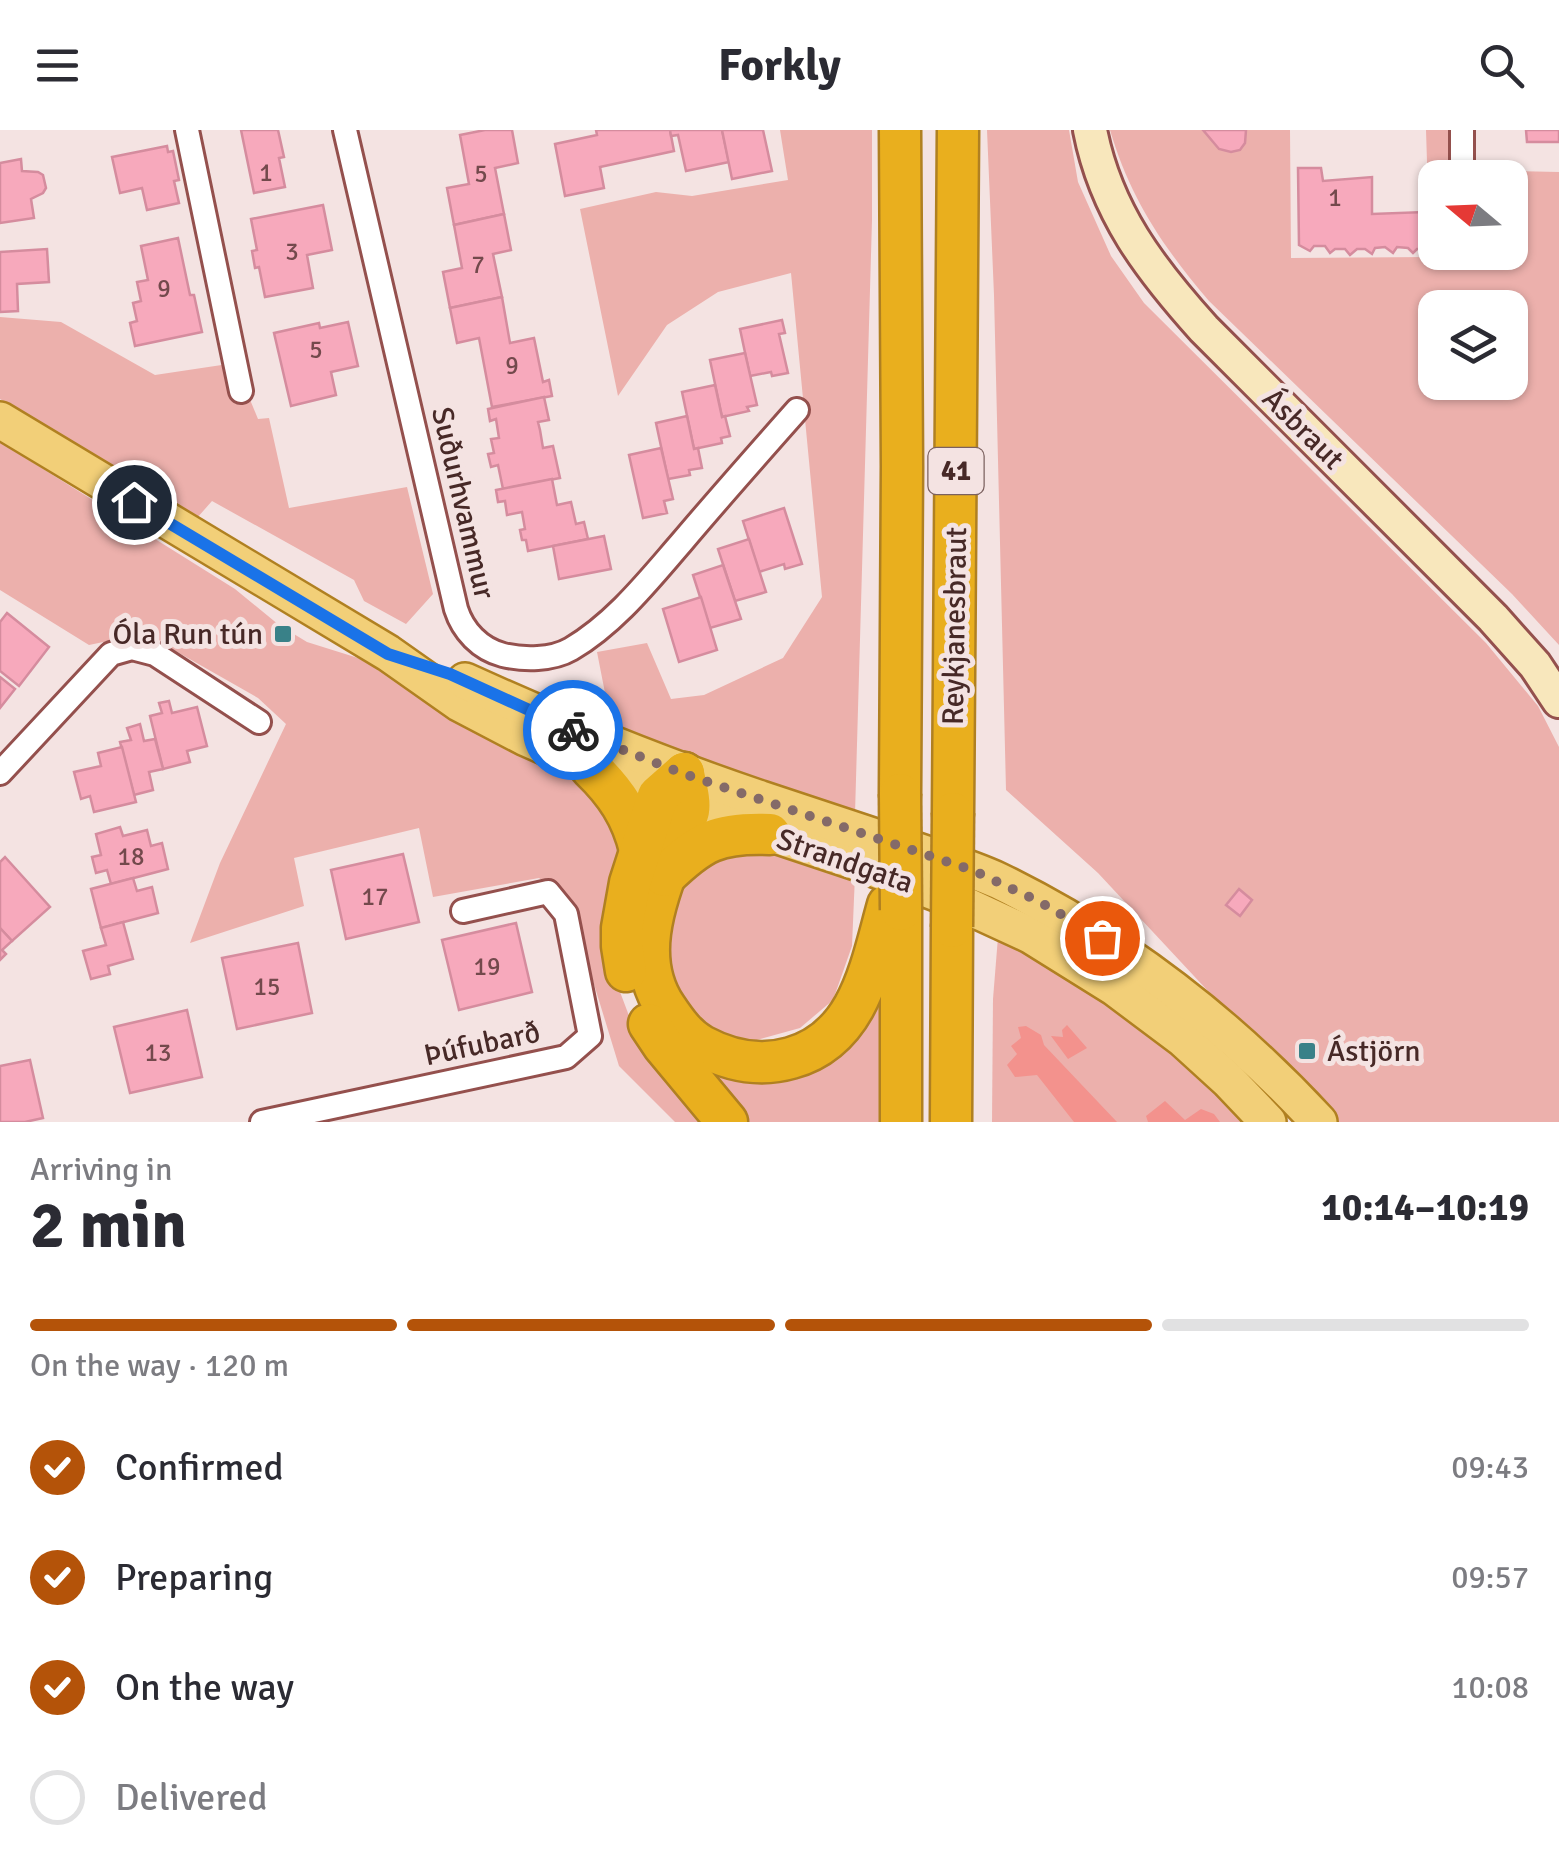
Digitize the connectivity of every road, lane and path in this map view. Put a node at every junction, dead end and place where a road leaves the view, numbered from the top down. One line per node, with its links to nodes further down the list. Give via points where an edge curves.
1 (187, 130): 8 (street)
2 (345, 130): 9 (street, Suðurhvammur, via 456,609 485,647 538,658 572,649 626,605)
3 (900, 130): 19 (highway, Reykjanesbraut / 41, bridge, via 900,856)
4 (958, 130): 26 (highway, Reykjanesbraut / 41, bridge)
5 (1090, 130): 12 (street, Ásbraut, via 1114,207 1168,288 1493,618)
6 (1462, 130): 7 (street)
7 (1462, 160)
8 (241, 391)
9 (797, 410)
10 (0, 420): 11 (main road, Strandgata)
11 (388, 654): 14 (main road, Strandgata, via 459,703); 16 (main road, Strandgata, via 560,724)
12 (1559, 702)
13 (259, 722): 15 (street, via 155,654 132,648 111,654)
14 (591, 768): 16 (main road, Strandgata); 18 (highway, via 622,804)
15 (0, 773)
16 (677, 792): 17 (main road, Strandgata); 18 (highway); 28 (main road, Strandgata, via 972,870 1038,901 1191,1002)
17 (770, 834): 18 (highway, via 730,835 684,858); 27 (main road, Strandgata, via 952,899 1030,935 1183,1039)
18 (652, 864): 19 (highway, via 650,972 661,1000 695,1042 750,1062 802,1055 842,1024 860,998); 24 (highway, via 628,892 622,946 629,986 663,1045)
19 (894, 907): 25 (highway, Reykjanesbraut / 41)
20 (463, 910): 21 (street, Þúfubarð, via 548,892 566,914 590,1036 566,1056)
21 (371, 1098): 22 (street, Þúfubarð); 23 (street)
22 (262, 1122)
23 (376, 1122)
24 (727, 1122)
25 (901, 1122)
26 (951, 1122)
27 (1268, 1122)
28 (1319, 1122)

